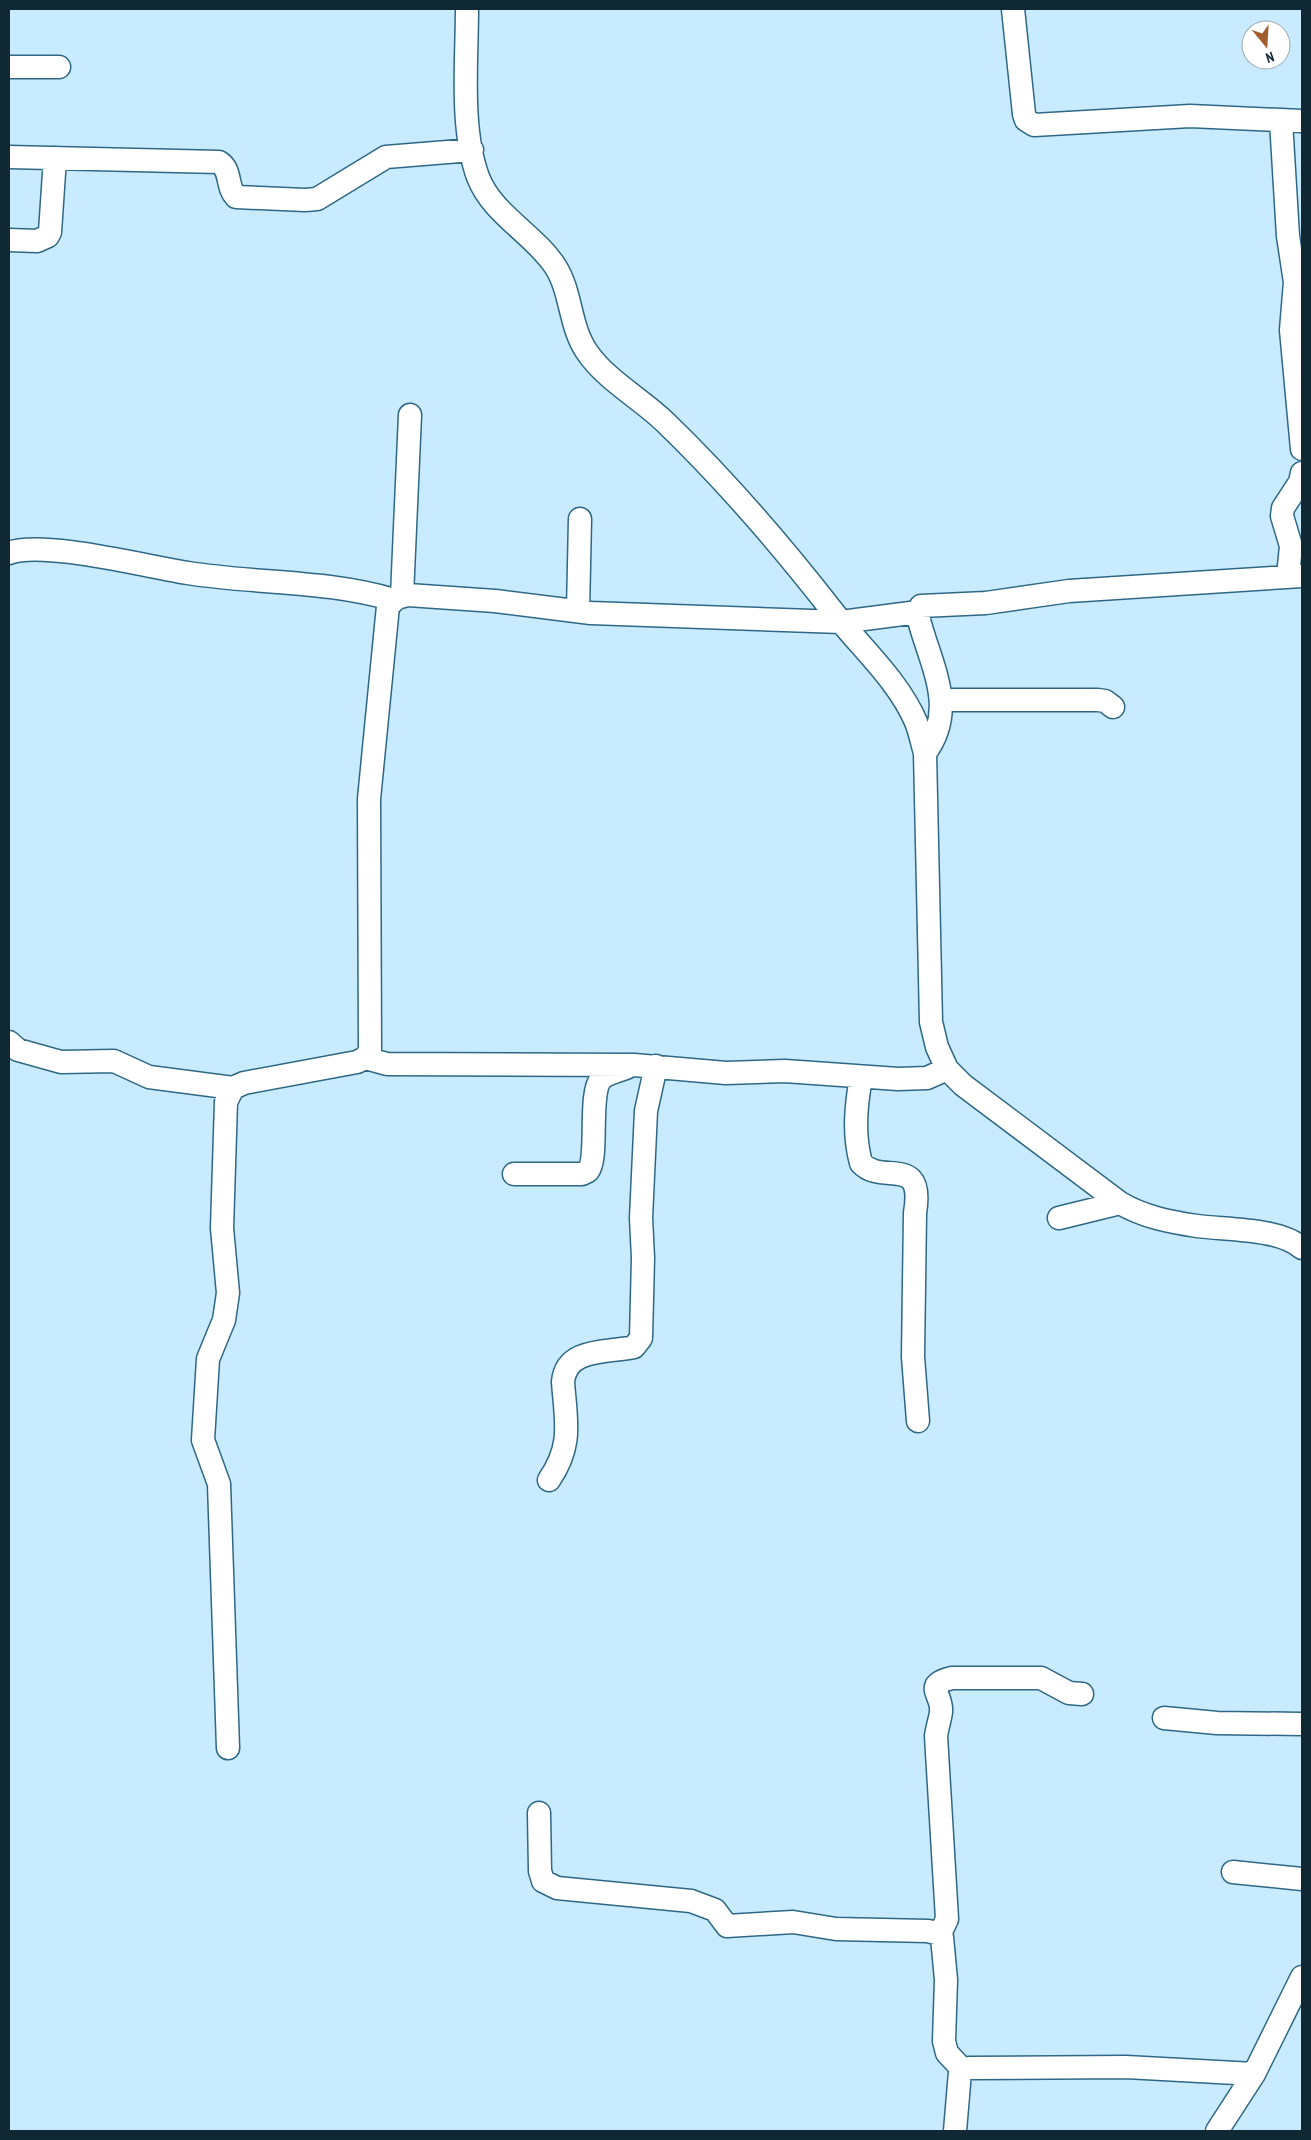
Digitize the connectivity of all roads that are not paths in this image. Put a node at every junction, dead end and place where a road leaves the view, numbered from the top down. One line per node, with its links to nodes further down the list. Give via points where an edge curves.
1 (467, 9): 6 (street, via 468,111)
2 (1013, 9): 5 (street, via 1024,114 1030,123 1190,116)
3 (9, 67): 4 (street)
4 (58, 67)
5 (1292, 121): 11 (street, via 1288,236 1295,282 1291,330)
6 (472, 150): 8 (street, via 386,157 326,195 304,200 236,198 227,170 219,162); 19 (street, via 479,179 488,193 555,267 587,352 663,420 719,477)
7 (9, 157): 8 (street)
8 (55, 158): 9 (street, via 48,236 37,241)
9 (9, 240)
10 (410, 415): 16 (street)
11 (1302, 448)
12 (1302, 474): 15 (street, via 1283,508 1282,516)
13 (580, 519): 17 (street)
14 (9, 553): 16 (street, via 31,549 70,553 189,574 325,586)
15 (1295, 576): 18 (street, via 1041,593 986,603 927,604)
16 (398, 598): 17 (street, via 408,595 495,601); 24 (street, via 388,606 369,799 368,969 372,1044)
17 (578, 611): 19 (street)
18 (918, 612): 19 (street); 20 (street)
19 (841, 622): 22 (street, via 903,700 916,722)
20 (942, 700): 21 (street, via 1098,700); 22 (street, via 936,737)
21 (1113, 707)
22 (925, 753): 26 (street, via 931,1022)
23 (9, 1042): 28 (street, via 18,1050 60,1062 114,1061 149,1077)
24 (365, 1058): 25 (street, via 387,1064); 28 (street, via 255,1080)
25 (645, 1066): 27 (street, via 726,1073 785,1071); 29 (street, via 607,1075 599,1082 592,1163 588,1171 582,1174); 34 (street, via 642,1338 634,1347 588,1354 568,1366 564,1382 566,1446 561,1462)
26 (947, 1069): 27 (street, via 927,1078); 30 (street, via 996,1112)
27 (861, 1077): 33 (street, via 855,1129 861,1163 873,1171 906,1175 917,1197 913,1356)
28 (233, 1088): 38 (street, via 226,1102 222,1228 228,1293 224,1320 208,1359 203,1440 219,1484)
29 (514, 1174)
30 (1120, 1203): 31 (street); 32 (street, via 1157,1218 1264,1234 1296,1243)
31 (1060, 1218)
32 (1302, 1248)
33 (918, 1421)
34 (549, 1480)
35 (1082, 1694): 42 (street, via 1069,1693 1041,1678 952,1678 937,1684 935,1690 941,1709 936,1736 947,1919)
36 (1164, 1718): 37 (street)
37 (1302, 1724)
38 (228, 1748)
39 (539, 1813): 42 (street, via 540,1871 543,1881 557,1888 691,1901 714,1910 727,1926 793,1922 836,1929)
40 (1233, 1872): 41 (street)
41 (1302, 1879)
42 (940, 1934): 44 (street, via 946,1980 944,2042 948,2053)
43 (1302, 1978): 45 (street)
44 (962, 2070): 45 (street, via 1126,2067); 46 (street, via 957,2083)
45 (1254, 2074): 47 (street)
46 (954, 2131)
47 (1217, 2131)

